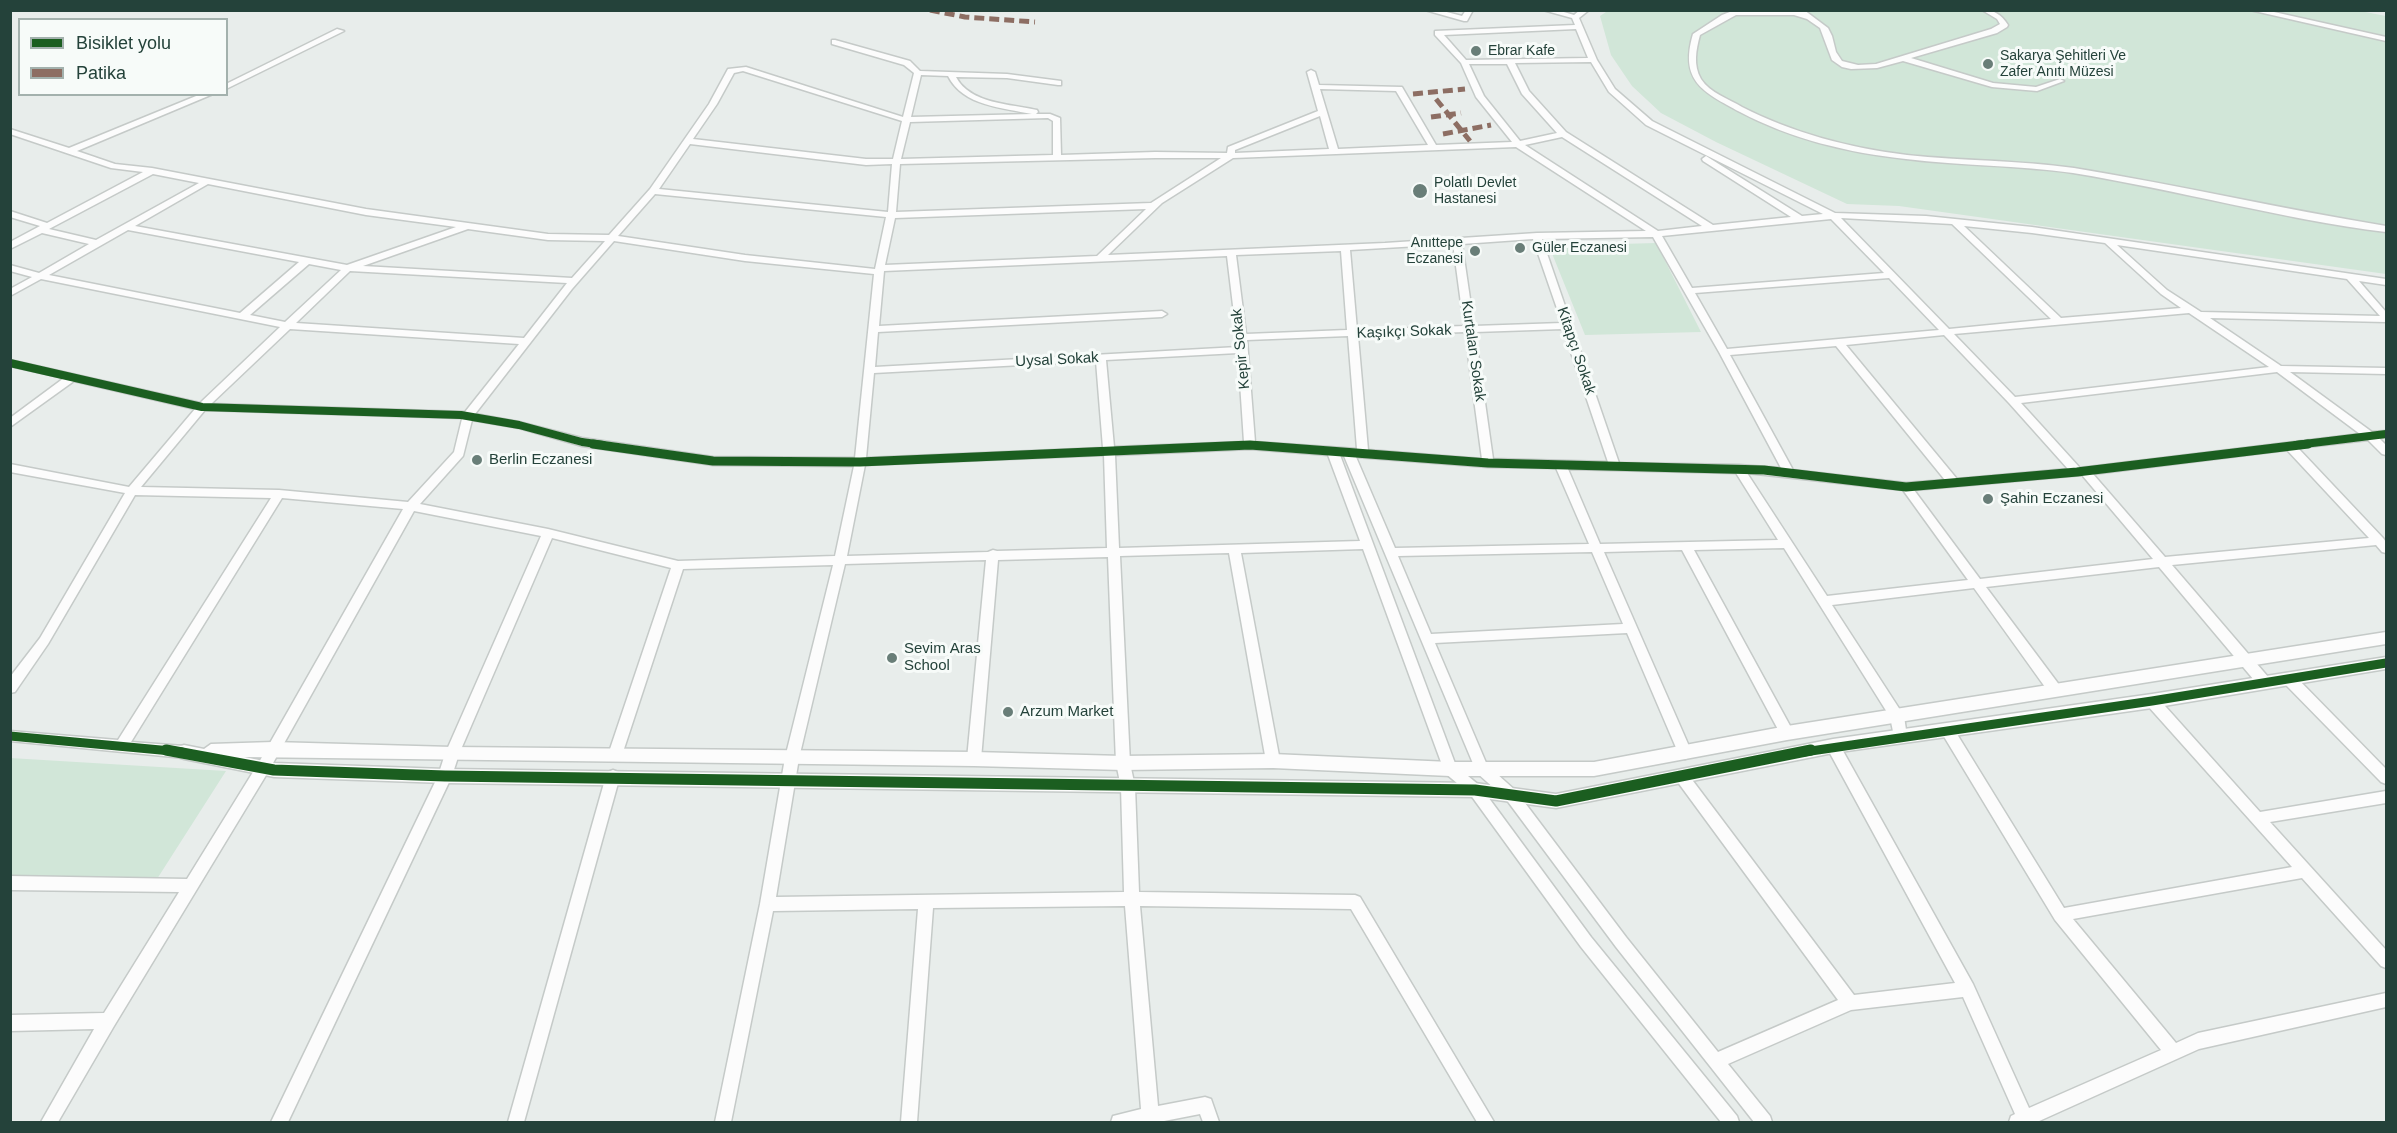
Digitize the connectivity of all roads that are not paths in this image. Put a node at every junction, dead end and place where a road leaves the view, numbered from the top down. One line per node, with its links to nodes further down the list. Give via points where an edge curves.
1 (1428, 10): 2 (street, via 1464,19)
2 (1470, 10)
3 (1546, 10): 9 (street)
4 (1586, 10): 9 (street)
5 (1799, 10): 10 (street)
6 (1985, 10): 15 (street, via 2000,18 2004,26)
7 (2253, 10): 13 (street)
8 (1738, 12): 10 (street, via 1795,14); 54 (street, via 1696,34 1691,56 1697,79 1748,114 1796,132 1905,157 2058,169 2169,187)
9 (1575, 17): 11 (street)
10 (1812, 20): 15 (street, via 1822,25 1830,37 1832,53 1839,63 1857,68)
11 (1578, 27): 16 (street); 18 (street, via 1438,33)
12 (340, 31): 24 (street)
13 (2386, 39)
14 (835, 42): 20 (street, via 907,63)
15 (1903, 58): 22 (street, via 1992,85 2037,88)
16 (1593, 60): 17 (street); 30 (street, via 1612,90)
17 (1510, 61): 18 (street); 32 (street, via 1525,92)
18 (1464, 62): 34 (street, via 1480,97)
19 (1311, 72): 25 (street)
20 (918, 73): 21 (street); 29 (street)
21 (950, 73): 23 (street); 28 (street, via 957,87 977,98)
22 (2060, 81)
23 (1058, 83)
24 (228, 86)
25 (1315, 87): 27 (street); 35 (street, via 1399,89)
26 (204, 96): 36 (street)
27 (1322, 112): 37 (street); 38 (street, via 1231,149)
28 (1050, 116): 29 (street); 39 (street, via 1057,120)
29 (906, 120): 33 (street, via 738,69 731,71); 40 (street)
30 (1649, 123): 47 (street); 48 (street)
31 (10, 131): 36 (street)
32 (1563, 134): 34 (street); 53 (street)
33 (689, 141): 40 (street, via 866,162); 43 (street)
34 (1518, 144): 35 (street); 55 (street)
35 (1434, 147): 37 (street)
36 (69, 151): 41 (street, via 114,166)
37 (1334, 151): 38 (street)
38 (1231, 156): 39 (street); 44 (street)
39 (1057, 158): 40 (street)
40 (896, 162): 46 (street)
41 (152, 171): 42 (street); 52 (street)
42 (206, 182): 50 (street, via 366,212); 51 (street)
43 (653, 190): 46 (street); 57 (street)
44 (1154, 206): 46 (street); 64 (street)
45 (10, 214): 52 (street)
46 (891, 215): 68 (street)
47 (1834, 216): 48 (street); 49 (street); 69 (street)
48 (1800, 219): 53 (street)
49 (1956, 223): 59 (street); 80 (street)
50 (469, 226): 57 (street, via 548,237); 67 (street)
51 (126, 227): 60 (street); 65 (street)
52 (44, 228): 60 (street); 61 (street)
53 (1710, 228): 55 (street)
54 (2386, 230)
55 (1656, 234): 56 (street); 74 (street)
56 (1537, 236): 58 (street); 82 (street, Kitapçı Sokak)
57 (611, 238): 68 (street, via 745,258); 72 (street)
58 (1457, 240): 62 (street); 84 (street, Kurtalan Sokak)
59 (2108, 242): 71 (street); 76 (street, via 2164,292)
60 (96, 243): 70 (street)
61 (10, 246)
62 (1345, 248): 63 (street); 85 (street)
63 (1231, 253): 64 (street); 87 (street, Kepir Sokak)
64 (1099, 259): 68 (street)
65 (307, 260): 67 (street); 78 (street)
66 (10, 268): 70 (street)
67 (348, 268): 72 (street); 81 (street)
68 (879, 270): 83 (street)
69 (1891, 274): 74 (street); 86 (street)
70 (39, 276): 75 (street); 78 (street)
71 (2350, 277): 73 (street); 79 (street)
72 (574, 281): 88 (street)
73 (2386, 282)
74 (1690, 291): 91 (street)
75 (10, 292)
76 (2195, 313): 79 (street); 80 (street); 94 (street)
77 (1162, 314): 83 (street)
78 (242, 317): 81 (street)
79 (2386, 318)
80 (2058, 320): 86 (street)
81 (289, 326): 88 (street); 99 (street)
82 (1567, 326): 84 (street, Kaşıkçı Sokak); 114 (street, Kitapçı Sokak)
83 (873, 329): 95 (street)
84 (1471, 330): 85 (street, Kaşıkçı Sokak); 112 (street, Kurtalan Sokak)
85 (1353, 333): 87 (street, Kaşıkçı Sokak); 110 (street)
86 (1947, 333): 89 (street); 98 (street)
87 (1241, 337): 90 (street, Kepir Sokak)
88 (527, 341): 100 (street)
89 (1840, 344): 91 (street); 119 (street)
90 (1243, 351): 92 (street, Uysal Sokak); 104 (street, Kepir Sokak)
91 (1724, 352): 118 (street)
92 (1101, 358): 95 (street, Uysal Sokak); 106 (street)
93 (10, 363): 97 (street)
94 (2279, 369): 96 (street); 98 (street); 103 (street)
95 (870, 370): 111 (street)
96 (2386, 371)
97 (71, 378): 99 (street); 101 (street)
98 (2013, 401): 117 (street)
99 (202, 407): 100 (street); 121 (street)
100 (468, 416): 111 (street, via 582,442 713,460); 123 (street, via 459,453)
101 (10, 424)
102 (2386, 434): 103 (street)
103 (2369, 435): 105 (street); 109 (street)
104 (1250, 444): 106 (street); 107 (street)
105 (2290, 446): 117 (street); 128 (street)
106 (1109, 450): 111 (street); 131 (street)
107 (1332, 450): 108 (street); 126 (street)
108 (1348, 451): 110 (street); 132 (street)
109 (2386, 451)
110 (1363, 453): 112 (street)
111 (860, 462): 134 (street)
112 (1488, 463): 113 (street)
113 (1561, 466): 114 (street); 130 (street)
114 (1616, 467): 116 (street)
115 (10, 468): 121 (street)
116 (1739, 470): 118 (street); 125 (street)
117 (2080, 471): 119 (street); 135 (street)
118 (1789, 473): 120 (street)
119 (1953, 482): 120 (street)
120 (1906, 487): 137 (street)
121 (132, 491): 122 (street); 146 (street, via 44,641)
122 (279, 494): 123 (street); 154 (street)
123 (411, 506): 124 (street); 156 (street)
124 (548, 533): 136 (street); 159 (street)
125 (1788, 544): 127 (street); 138 (street)
126 (1366, 545): 129 (street); 166 (street)
127 (1685, 545): 130 (street); 151 (street)
128 (2383, 545): 135 (street)
129 (1234, 548): 131 (street); 163 (street)
130 (1596, 549): 132 (street); 139 (street)
131 (1115, 552): 133 (street); 164 (street)
132 (1391, 552): 141 (street)
133 (993, 554): 134 (street); 162 (street)
134 (840, 560): 136 (street); 161 (street)
135 (2162, 562): 137 (street); 142 (street)
136 (678, 566): 160 (street)
137 (1977, 584): 138 (street); 147 (street)
138 (1824, 601): 149 (street)
139 (1629, 628): 141 (street); 158 (street)
140 (2386, 638): 142 (street)
141 (1428, 639): 167 (street)
142 (2244, 661): 145 (street); 147 (street)
143 (2386, 663): 144 (street)
144 (2289, 679): 145 (street); 171 (street)
145 (2264, 682): 148 (street)
146 (10, 688)
147 (2055, 690): 149 (street)
148 (2152, 701): 150 (street); 177 (street)
149 (1897, 716): 151 (street); 153 (street)
150 (1947, 730): 153 (street); 184 (street)
151 (1787, 733): 158 (street)
152 (10, 736): 154 (street)
153 (1900, 737): 155 (street)
154 (122, 745): 157 (street)
155 (1833, 746): 170 (street); 186 (street)
156 (273, 749): 157 (street); 159 (street); 165 (street)
157 (184, 752): 165 (street)
158 (1685, 753): 167 (street, via 1594,769)
159 (452, 754): 160 (street); 168 (street)
160 (615, 755): 161 (street)
161 (792, 758): 162 (street); 172 (street)
162 (974, 759): 164 (street)
163 (1273, 761): 164 (street); 166 (street)
164 (1123, 762): 173 (street)
165 (263, 768): 168 (street); 180 (street)
166 (1450, 769): 167 (street); 174 (street)
167 (1482, 769): 175 (street)
168 (445, 776): 169 (street); 196 (street)
169 (612, 776): 172 (street); 197 (street)
170 (1682, 777): 175 (street, via 1556,801); 188 (street)
171 (2386, 777)
172 (788, 779): 173 (street); 183 (street)
173 (1128, 787): 174 (street); 181 (street)
174 (1475, 790): 175 (street); 203 (street, via 1586,942)
175 (1511, 795): 192 (street)
176 (2386, 797): 177 (street)
177 (2258, 818): 178 (street)
178 (2306, 871): 184 (street); 185 (street)
179 (10, 883): 180 (street)
180 (190, 886): 189 (street)
181 (1132, 899): 182 (street); 193 (street); 202 (street, via 1355,902)
182 (926, 902): 183 (street); 199 (street)
183 (767, 904): 198 (street)
184 (2060, 915): 191 (street)
185 (2386, 961)
186 (1967, 989): 188 (street); 194 (street)
187 (2386, 1000): 191 (street, via 2198,1041)
188 (1850, 1004): 192 (street)
189 (108, 1021): 190 (street); 195 (street)
190 (10, 1023)
191 (2173, 1052): 194 (street)
192 (1716, 1062): 204 (street)
193 (1150, 1116): 200 (street); 201 (street, via 1205,1105)
194 (2024, 1121)
195 (50, 1122)
196 (279, 1122)
197 (516, 1122)
198 (723, 1122)
199 (909, 1122)
200 (1119, 1122)
201 (1211, 1122)
202 (1486, 1122)
203 (1731, 1122)
204 (1764, 1122)

